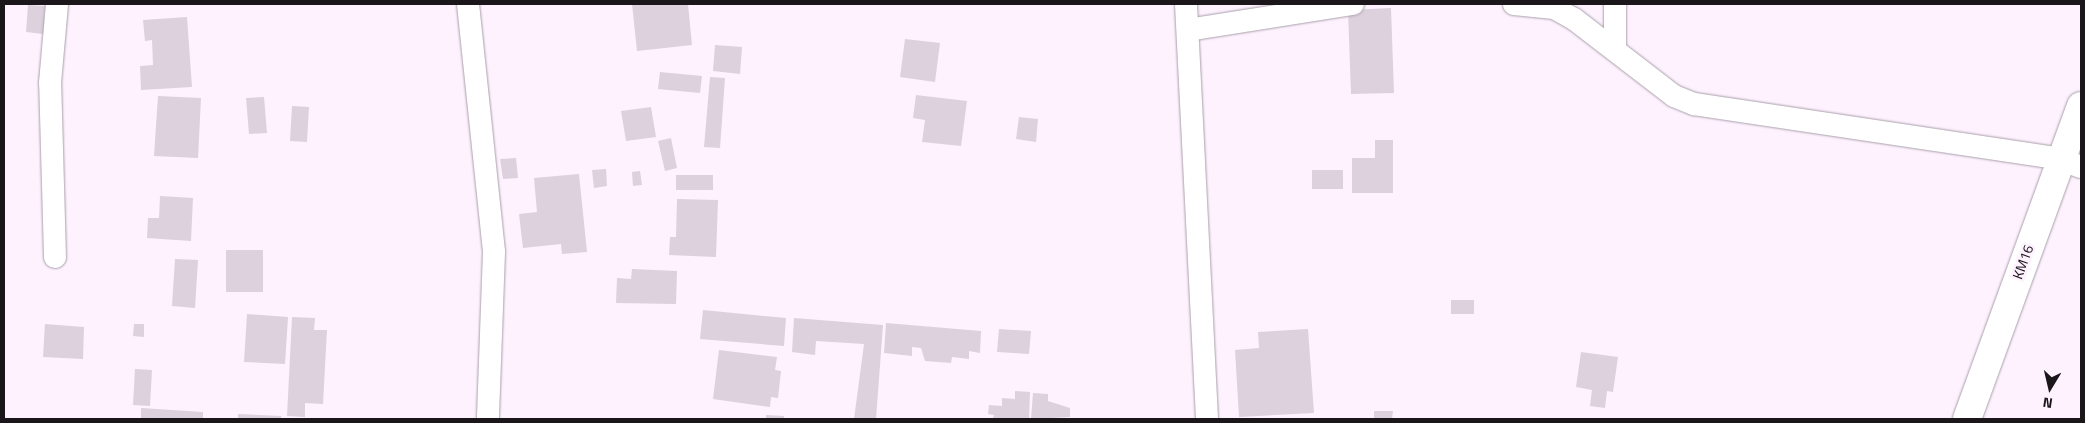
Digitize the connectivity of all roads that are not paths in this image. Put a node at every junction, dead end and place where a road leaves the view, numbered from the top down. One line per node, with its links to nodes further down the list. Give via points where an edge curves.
1 (57, 4): 11 (street, via 50,82)
2 (468, 4): 12 (street, via 494,252)
3 (1186, 4): 7 (street)
4 (1354, 4): 7 (street)
5 (1514, 4): 8 (street, via 1554,8)
6 (1615, 4): 8 (street)
7 (1188, 30): 13 (street)
8 (1615, 50): 10 (street, via 1674,96 1694,104)
9 (2081, 106): 10 (street, KM16)
10 (2070, 163): 14 (street, KM16)
11 (55, 257)
12 (488, 419)
13 (1208, 419)
14 (1967, 419)

